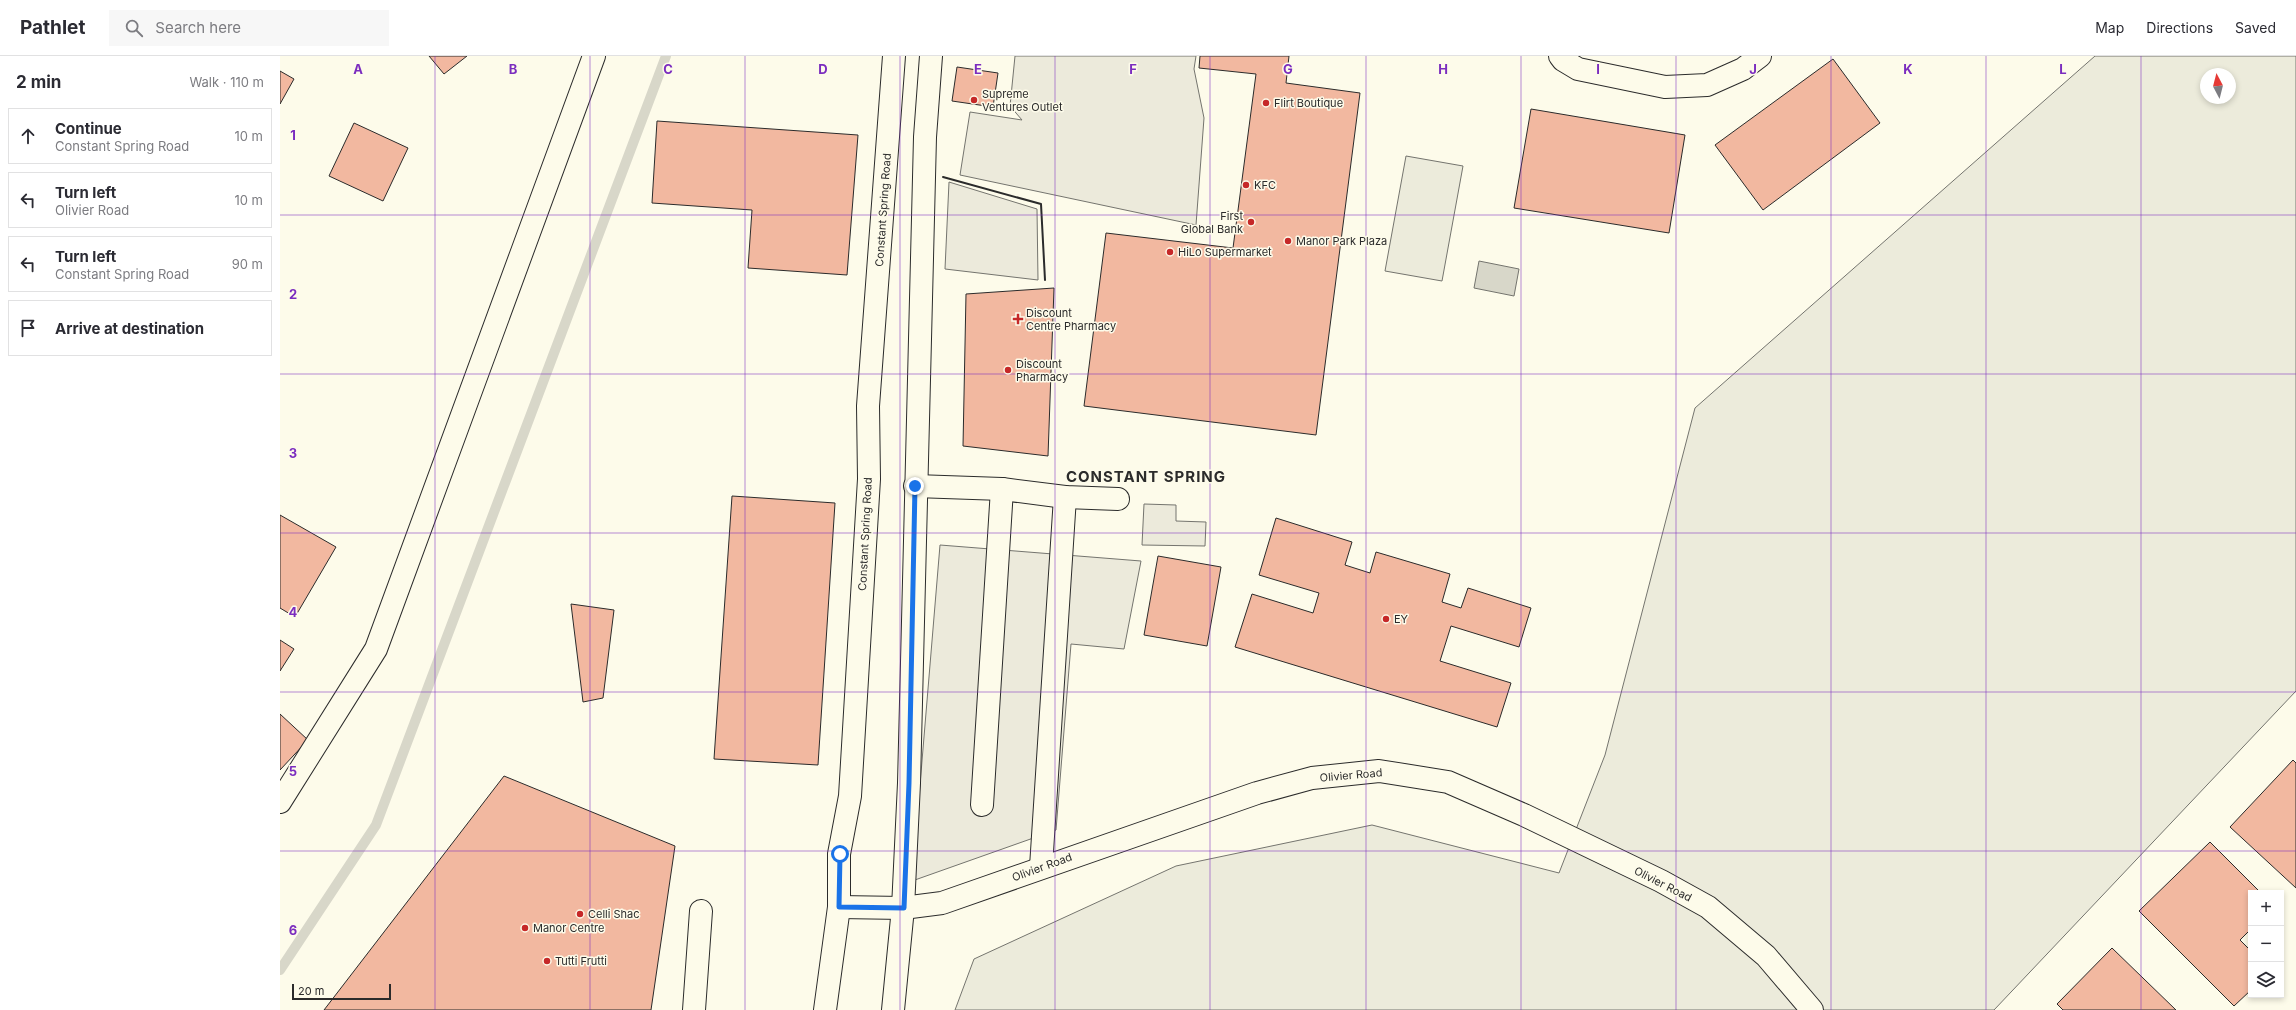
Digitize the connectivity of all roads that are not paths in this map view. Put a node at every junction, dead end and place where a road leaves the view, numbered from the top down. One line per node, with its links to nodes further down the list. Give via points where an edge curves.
1 (594, 56): 10 (main road, via 376,649)
2 (894, 56): 13 (main road, Constant Spring Road, via 868,406 869,479 850,796 840,854)
3 (931, 56): 6 (main road, via 925,137)
4 (1560, 56): 5 (main road, via 1578,69 1665,87 1707,85 1743,69)
5 (1760, 56)
6 (915, 486): 7 (main road); 14 (main road)
7 (1002, 489): 8 (main road); 11 (main road)
8 (1065, 497): 9 (main road); 12 (main road)
9 (1118, 499)
10 (280, 802)
11 (982, 805)
12 (1041, 867): 14 (main road, Olivier Road, via 942,903); 19 (main road, Olivier Road, via 1256,793 1312,778 1378,771 1448,782 1524,815 1661,881 1708,908 1766,956)
13 (839, 907): 14 (main road, Olivier Road); 17 (main road, Constant Spring Road)
14 (904, 908): 18 (main road)
15 (701, 911): 16 (main road)
16 (694, 1010)
17 (825, 1010)
18 (894, 1010)
19 (1812, 1010)

